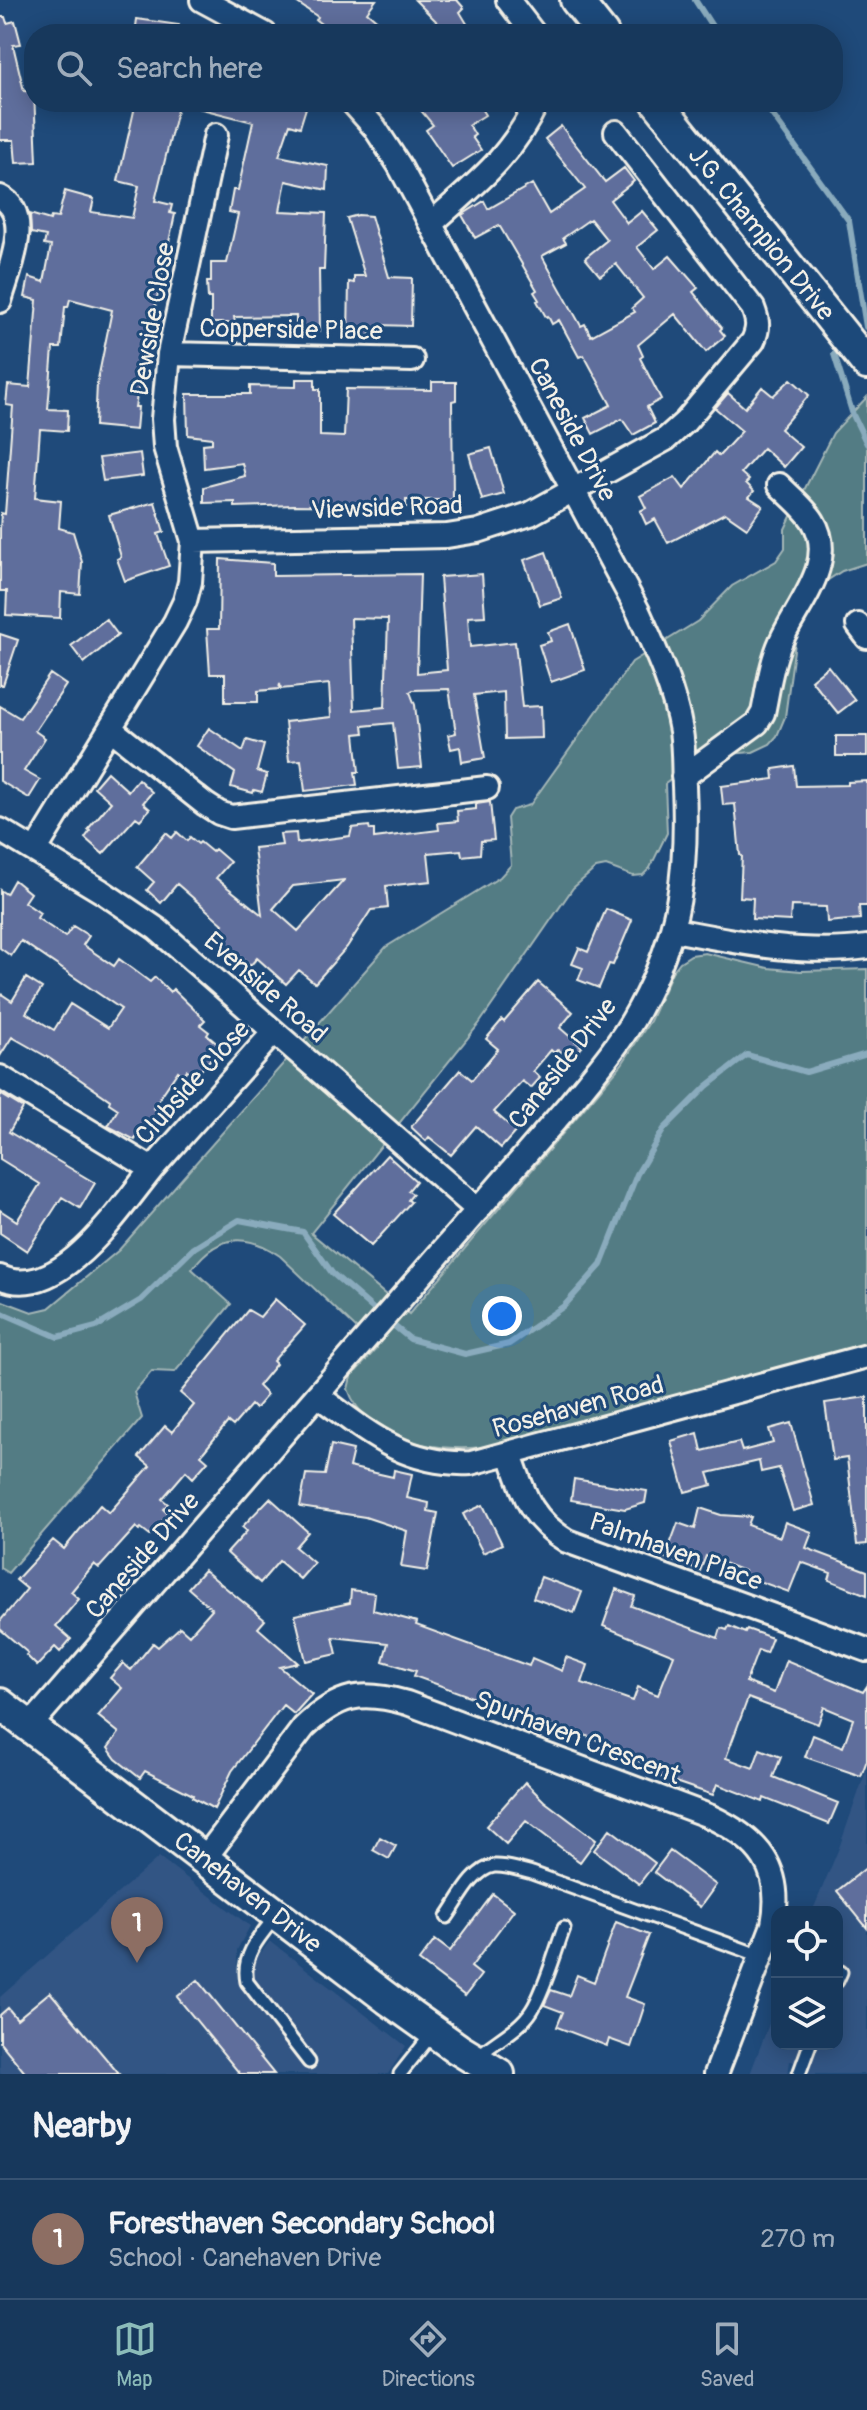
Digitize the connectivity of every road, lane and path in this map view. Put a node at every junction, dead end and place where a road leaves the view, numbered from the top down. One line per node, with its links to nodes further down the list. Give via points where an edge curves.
1 (202, 0): 4 (street)
2 (508, 0): 5 (street)
3 (576, 0): 6 (street)
4 (246, 24)
5 (526, 24)
6 (595, 24)
7 (361, 112): 13 (street, Caneside Drive)
8 (532, 112): 13 (street, via 503,158)
9 (665, 112): 17 (street, J.G. Champion Drive)
10 (616, 132): 19 (street, Viewside Road, via 753,308 758,329 744,353 666,439)
11 (216, 135): 15 (street, Dewside Close)
12 (0, 197): 14 (street, via 17,213 19,229)
13 (432, 223): 19 (street, Caneside Drive)
14 (0, 301)
15 (169, 354): 16 (street, Copperside Place); 20 (street, Dewside Close, via 165,447)
16 (412, 360)
17 (867, 364)
18 (779, 485): 22 (street, via 820,537 816,574 780,643 757,723)
19 (573, 488): 20 (street, Viewside Road, via 505,524 447,536); 22 (street, Caneside Drive, via 663,668 681,731)
20 (193, 541): 21 (street, Dewside Close, via 185,601)
21 (111, 729): 23 (street, via 205,804 231,817); 25 (street, Dewside Close)
22 (683, 777): 26 (street, Caneside Drive, via 685,867)
23 (487, 788)
24 (0, 830): 25 (street, Evenside Road)
25 (35, 851): 28 (street, Evenside Road, via 157,929)
26 (674, 930): 27 (street, via 752,945 842,951); 31 (street, Caneside Drive, via 657,975 612,1051)
27 (867, 947)
28 (274, 1032): 30 (street, Clubside Close); 31 (street, Evenside Road)
29 (0, 1077): 30 (street, Clubside Close)
30 (152, 1169): 32 (street, Clubside Close, via 65,1268 23,1282)
31 (478, 1210): 34 (street, Caneside Drive)
32 (0, 1277)
33 (867, 1356): 35 (street, Rosehaven Road)
34 (317, 1395): 35 (street, Rosehaven Road, via 386,1444 419,1458 471,1463); 38 (street, Caneside Drive)
35 (510, 1454): 36 (street, Palmhaven Place, via 534,1515 567,1541)
36 (867, 1650)
37 (0, 1704): 38 (street, Canehaven Drive)
38 (30, 1726): 39 (street, Canehaven Drive)
39 (205, 1858): 40 (street, Canehaven Drive); 43 (street, Spurhaven Crescent, via 322,1709 340,1700 379,1695 709,1816 747,1837 776,1886 773,1925)
40 (277, 1915): 44 (street, Canehaven Drive); 46 (lane, via 250,1952 245,1973)
41 (447, 1917): 43 (lane, via 483,1871 504,1867)
42 (564, 1928): 47 (lane, via 532,2010 490,2044)
43 (761, 1956): 49 (street, Spurhaven Crescent)
44 (433, 2032): 47 (street, Canehaven Drive); 48 (lane)
45 (808, 2050): 50 (lane)
46 (309, 2062)
47 (487, 2067)
48 (400, 2074)
49 (716, 2074)
50 (799, 2074)

